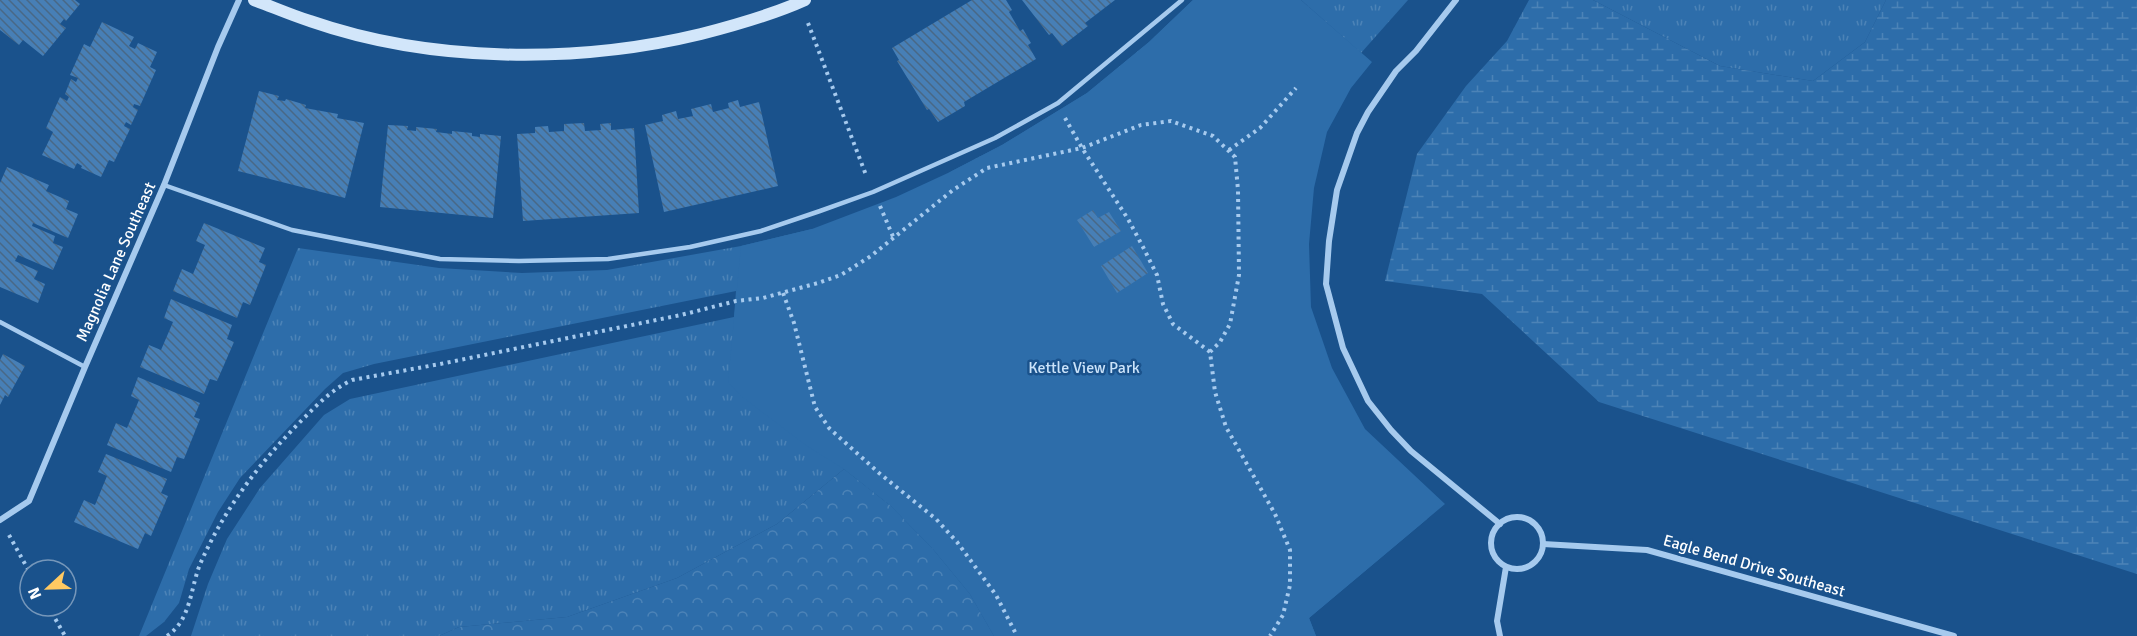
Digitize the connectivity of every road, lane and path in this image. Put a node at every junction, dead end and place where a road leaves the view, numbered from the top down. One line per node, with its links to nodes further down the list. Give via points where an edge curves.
1 (239, 0): 11 (street, Magnolia Lane Southeast)
2 (254, 0): 3 (street, via 361,36 493,55 582,54 666,42 733,26)
3 (805, 0)
4 (1182, 0): 8 (lane)
5 (1456, 0): 19 (street, via 1396,71 1357,133 1337,190 1326,284 1343,348 1368,401 1411,451)
6 (808, 22): 12 (path)
7 (1296, 88): 10 (path, via 1260,128)
8 (1058, 103): 9 (path); 12 (lane, via 995,138)
9 (1082, 148): 10 (path, via 1141,125 1171,121 1213,136); 13 (path, via 987,168); 16 (path, via 1128,219 1157,274 1163,304 1173,324)
10 (1229, 150): 16 (path, via 1235,157 1238,189 1239,275 1230,324)
11 (164, 185): 12 (lane, via 292,230 440,259 519,261 608,258 690,247 761,231); 17 (street, Magnolia Lane Southeast)
12 (873, 192): 13 (path)
13 (894, 238): 14 (path, via 841,275)
14 (783, 293): 25 (path, via 352,380 340,386 279,443 244,486 200,565 190,604); 26 (path, via 815,407 829,428 936,519 957,542 996,595)
15 (0, 322): 17 (lane)
16 (1210, 352): 27 (path, via 1215,392 1226,427 1290,549 1290,585 1282,615)
17 (85, 367): 18 (street, Magnolia Lane Southeast, via 29,501)
18 (0, 520): 21 (path)
19 (1500, 524): 20 (street, via 1518,517 1528,520 1537,526); 22 (street, via 1491,542 1498,561)
20 (1543, 544): 22 (street, via 1541,554 1526,568); 29 (street, Eagle Bend Drive Southeast, via 1647,550)
21 (22, 558)
22 (1506, 567): 28 (street, via 1497,621)
23 (55, 618): 24 (path)
24 (65, 636)
25 (167, 636)
26 (1017, 636)
27 (1270, 636)
28 (1500, 636)
29 (1954, 636)

